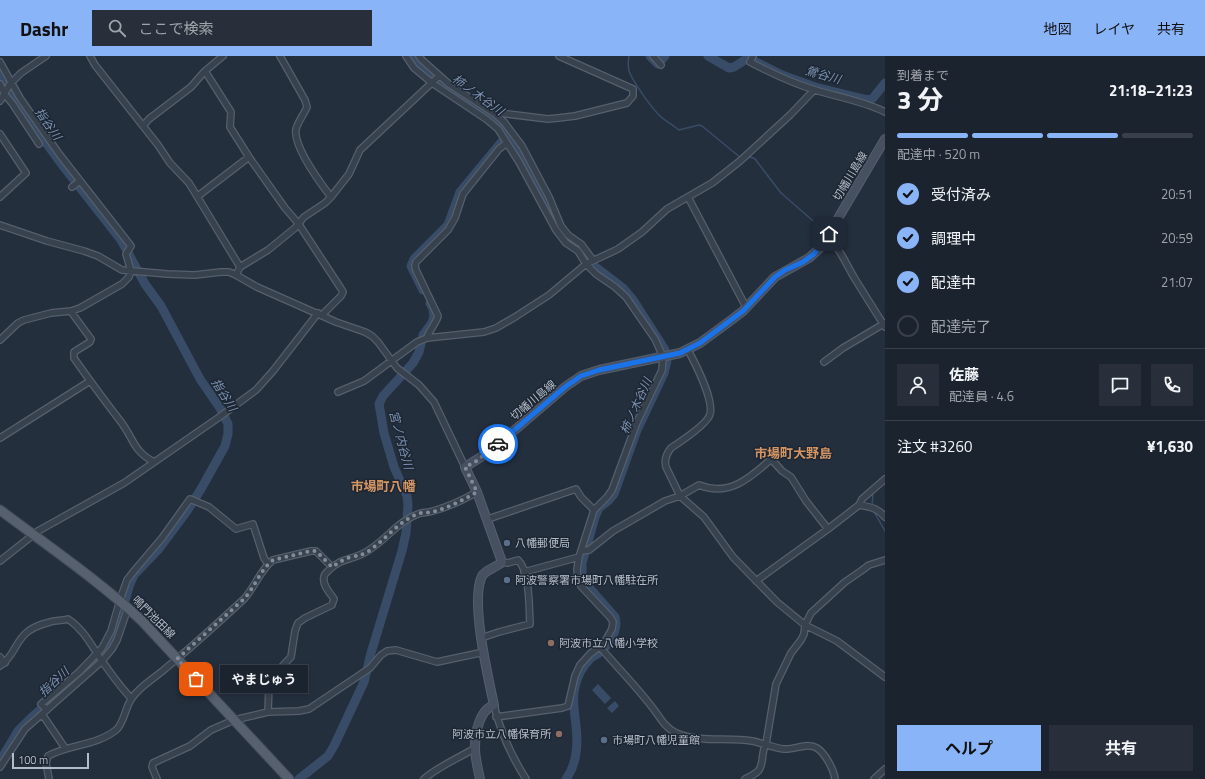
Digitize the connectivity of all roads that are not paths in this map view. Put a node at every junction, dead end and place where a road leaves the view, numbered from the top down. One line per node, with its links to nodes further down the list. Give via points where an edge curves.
1 (46, 56): 14 (street)
2 (90, 56): 22 (street)
3 (223, 56): 12 (street)
4 (280, 56): 33 (street, via 307,107 296,129 298,142 315,176)
5 (406, 56): 15 (street, via 414,68)
6 (419, 56): 13 (street)
7 (558, 56): 21 (street, via 633,89 633,96 627,103 564,118)
8 (654, 56): 11 (street)
9 (752, 58): 17 (street, via 750,62 785,80)
10 (0, 62): 14 (street)
11 (660, 63)
12 (205, 72): 22 (street, via 191,87); 27 (street, via 231,112 230,127)
13 (439, 77): 15 (street); 21 (street)
14 (11, 83): 18 (street); 28 (street)
15 (433, 83): 25 (street, via 486,119); 33 (street, via 360,150 349,174)
16 (0, 84): 18 (street)
17 (814, 90): 20 (street, via 871,105); 32 (street, via 740,161 712,183)
18 (5, 94): 19 (street); 26 (street)
19 (0, 101)
20 (885, 112)
21 (495, 114): 25 (street, via 504,122)
22 (143, 126): 30 (street)
23 (0, 134): 31 (street, via 26,173)
24 (885, 139): 36 (main road, 切幡川島線)
25 (510, 142): 37 (street, via 548,197 561,226 568,235 581,244); 37 (street, via 556,230 566,243); 45 (street, via 499,150 463,194 448,230 416,262 416,270 438,316)
26 (39, 144)
27 (248, 157): 30 (street); 34 (street, via 284,208)
28 (79, 181): 29 (street); 39 (street, via 131,246 128,251)
29 (72, 187)
30 (198, 196): 38 (street)
31 (0, 197)
32 (688, 197): 37 (street, via 667,209 642,232 618,249); 41 (street)
33 (331, 198): 34 (street)
34 (298, 223): 38 (street, via 273,246); 43 (street, via 343,292)
35 (0, 225): 39 (street, via 84,251 122,270)
36 (828, 235): 41 (main road, 切幡川島線, via 814,254 775,277); 44 (street)
37 (590, 262): 45 (street, via 549,295 496,328 484,332); 48 (street, via 596,274 626,297)
38 (240, 268): 40 (street)
39 (133, 272): 40 (street, via 195,275 221,272); 42 (street, via 122,284)
40 (236, 275): 43 (street)
41 (746, 307): 47 (main road, 切幡川島線, via 724,326)
42 (71, 311): 46 (street, via 24,320); 51 (street, via 91,339 74,352 74,358)
43 (320, 314): 49 (street, via 372,336); 54 (street, via 256,390)
44 (884, 324): 50 (street)
45 (426, 338): 49 (street)
46 (0, 340)
47 (688, 350): 48 (main road, 切幡川島線); 58 (street, via 697,364 711,412 697,430 669,451 665,463)
48 (665, 356): 55 (main road, 切幡川島線, via 593,371 575,379 489,452); 61 (street, via 662,370 637,422 612,490)
49 (392, 362): 52 (street, via 364,380); 55 (street, via 434,402)
50 (824, 362)
51 (90, 381): 53 (street); 54 (street, via 123,424 139,451)
52 (338, 392)
53 (0, 438)
54 (154, 462): 65 (street, via 115,489)
55 (465, 467): 57 (main road)
56 (885, 479): 59 (street, via 862,499)
57 (477, 492): 63 (main road); 72 (street, via 452,505 418,514 395,528 366,552)
58 (680, 496): 64 (street, via 698,485 717,489 738,485 770,460 791,478); 66 (street, via 665,501); 74 (street, via 704,517 733,557)
59 (859, 505): 62 (street, via 872,507 882,512); 64 (street)
60 (0, 510): 65 (main road, 鳴門池田線)
61 (594, 510): 63 (street, via 576,489); 66 (street)
62 (885, 517)
63 (488, 519): 70 (main road)
64 (828, 529): 74 (street)
65 (33, 534): 69 (street); 75 (main road, 鳴門池田線)
66 (584, 551): 67 (street)
67 (579, 557): 73 (street); 78 (street, via 577,569 581,586 612,622 608,638)
68 (885, 560): 76 (street, via 869,565 845,582 817,606)
69 (0, 561)
70 (502, 562): 73 (street, via 518,560); 77 (main road, via 483,575 480,584)
71 (268, 564): 72 (street, via 273,560 316,551); 75 (street, via 254,524 236,529 209,507 190,499 127,580); 82 (street, via 251,592)
72 (332, 567): 88 (street, via 323,578 334,599 332,605 298,623 294,631 291,657 273,676 269,685)
73 (524, 572): 77 (street, via 530,624)
74 (756, 581): 76 (street)
75 (124, 604): 81 (street); 81 (street, via 117,640 112,649); 82 (main road, 鳴門池田線)
76 (805, 625): 84 (street, via 837,642); 91 (street, via 804,634 791,653 776,684)
77 (481, 638): 79 (main road)
78 (600, 647): 89 (street, via 580,664 568,706); 91 (street, via 668,728 678,734)
79 (484, 652): 86 (main road); 88 (street, via 437,662 396,650 387,651 370,668 308,708 299,711)
80 (0, 657): 83 (street)
81 (99, 657): 83 (street, via 85,634 68,619 50,622 26,633 12,656); 85 (street); 87 (street, via 41,704)
82 (177, 659): 85 (street); 90 (main road, 鳴門池田線)
83 (2, 664)
84 (885, 677)
85 (131, 698): 92 (street, via 121,725 116,731 80,746)
86 (494, 705): 89 (street); 93 (main road, via 482,715)
87 (44, 709): 92 (street); 94 (street, via 25,729)
88 (268, 712): 90 (street)
89 (496, 717): 101 (street)
90 (234, 720): 97 (street, via 211,730 190,746 153,763 152,768); 98 (main road, 鳴門池田線)
91 (766, 744): 102 (street, via 759,770); 103 (street, via 786,750 810,746 818,748 834,773)
92 (65, 748): 96 (street, via 48,756 46,763)
93 (475, 748): 99 (street); 100 (main road)
94 (0, 767)
95 (885, 769): 104 (street)
96 (49, 779)
97 (157, 779)
98 (289, 779)
99 (424, 779)
100 (480, 779)
101 (526, 779)
102 (744, 779)
103 (835, 779)
104 (874, 779)

